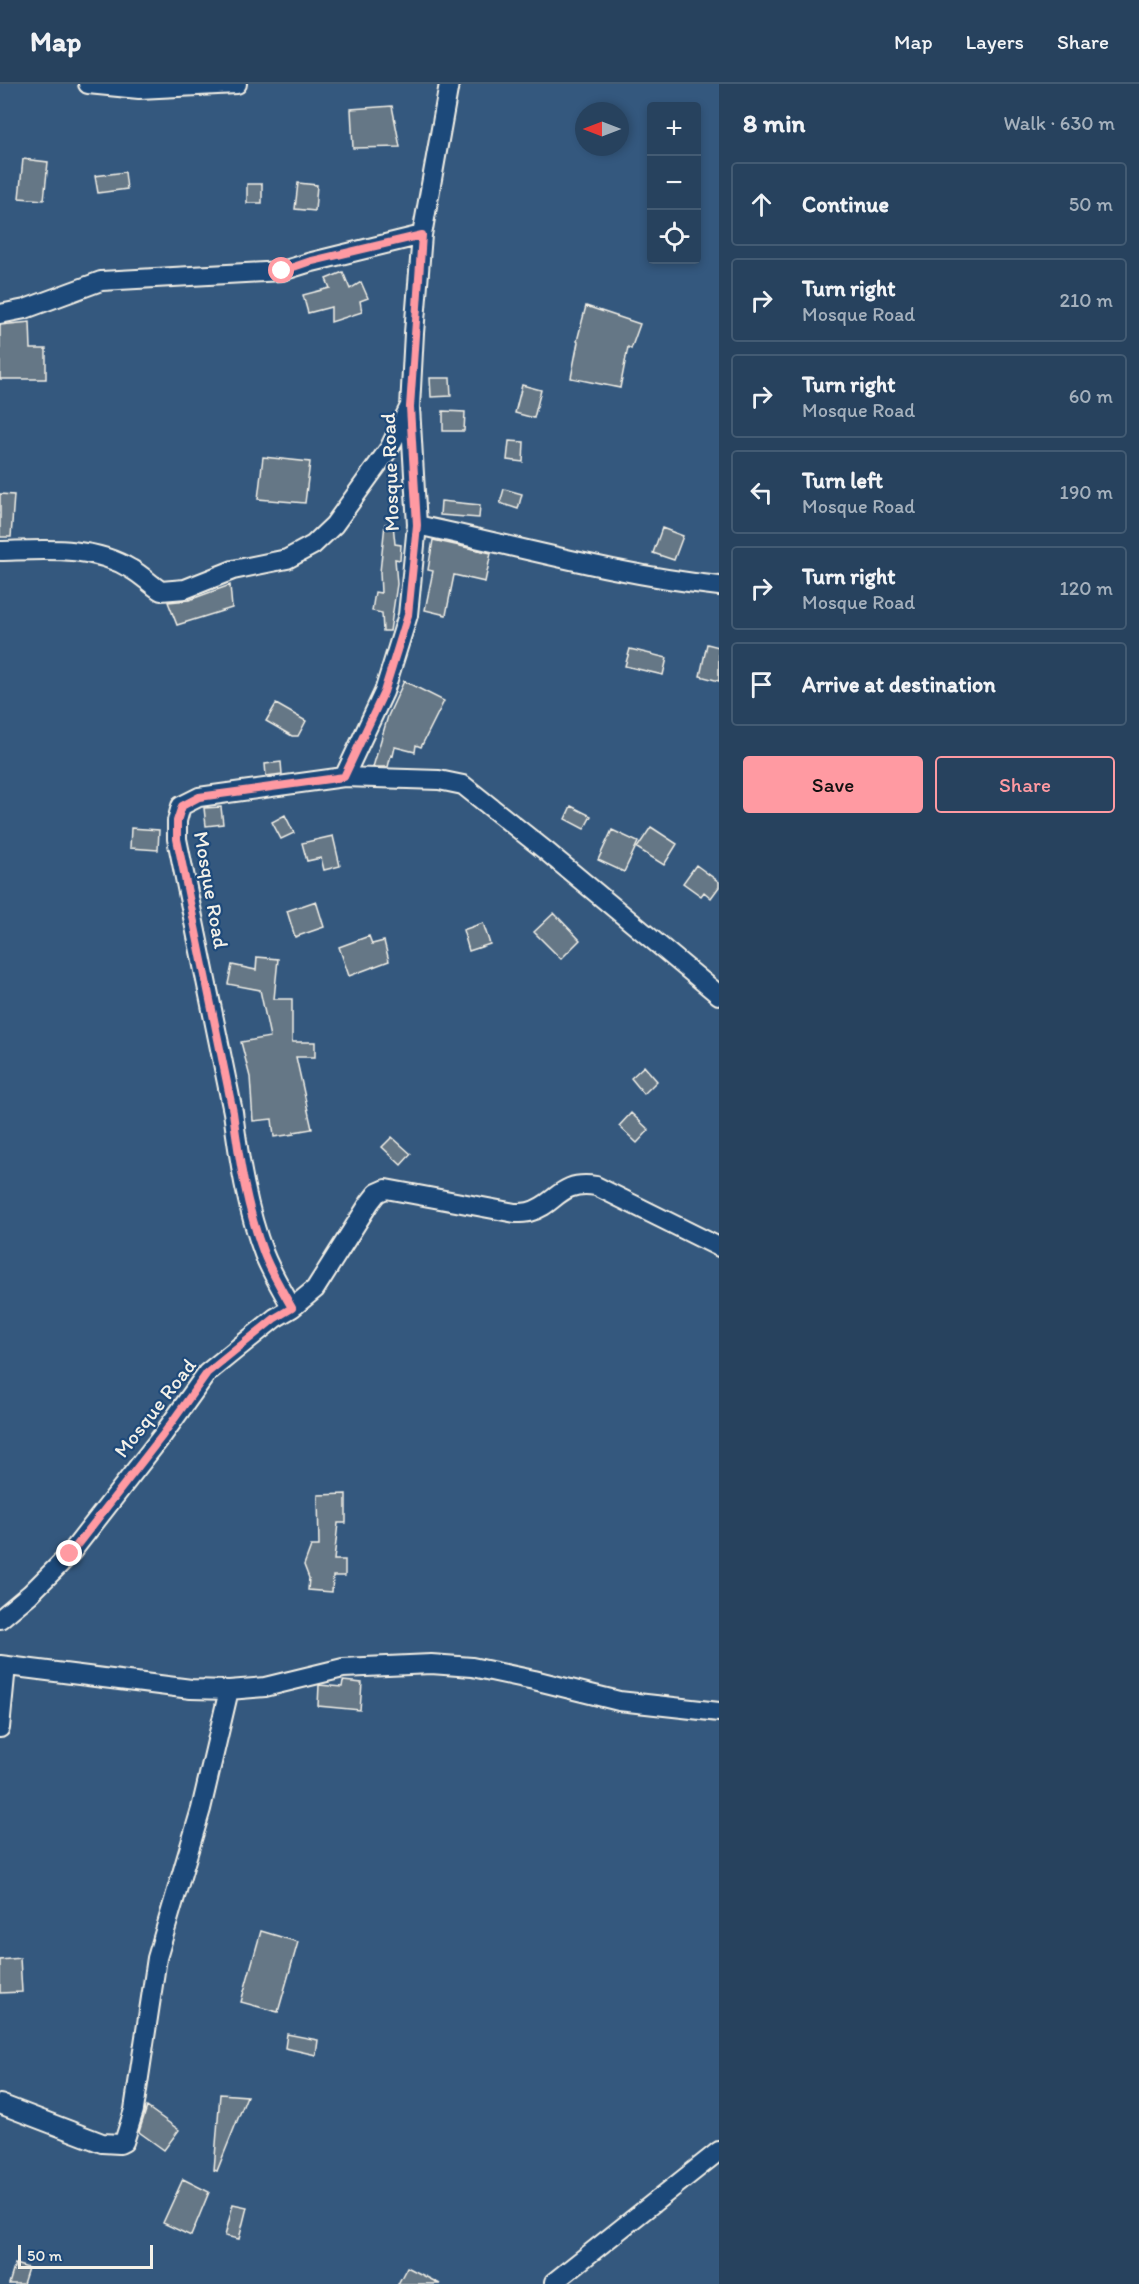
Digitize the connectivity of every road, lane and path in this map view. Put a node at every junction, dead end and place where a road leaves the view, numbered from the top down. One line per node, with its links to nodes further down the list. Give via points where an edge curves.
1 (88, 84): 2 (street, via 139,89)
2 (237, 84)
3 (449, 84): 4 (street, Mosque Road)
4 (422, 235): 5 (street, via 282,271 100,280 25,309); 6 (street, Mosque Road)
5 (0, 314)
6 (410, 407): 7 (street, Mosque Road); 8 (street, via 389,449 334,525 313,544 287,559 233,570 185,589 161,591 132,569 87,553 54,549)
7 (417, 525): 9 (street, via 579,562); 10 (street, Mosque Road, via 408,615 384,692)
8 (0, 551)
9 (719, 586)
10 (344, 777): 11 (street, via 439,780 462,785); 13 (street, Mosque Road, via 199,797 182,806 177,821 177,839 252,1214 265,1255)
11 (719, 995)
12 (719, 1247): 13 (street, via 586,1184 560,1191 538,1209 515,1213 386,1190 370,1202 315,1289)
13 (292, 1308): 14 (street, Mosque Road, via 207,1373 70,1554)
14 (0, 1619)
15 (3, 1665): 16 (street, via 191,1689); 18 (street)
16 (229, 1690): 17 (street, via 265,1687 343,1668 431,1664 493,1671 619,1701); 19 (street, via 201,1809 157,1958 134,2110 124,2142 102,2143)
17 (719, 1712)
18 (0, 1728)
19 (0, 2104)
20 (719, 2151): 21 (street)
21 (554, 2282)

